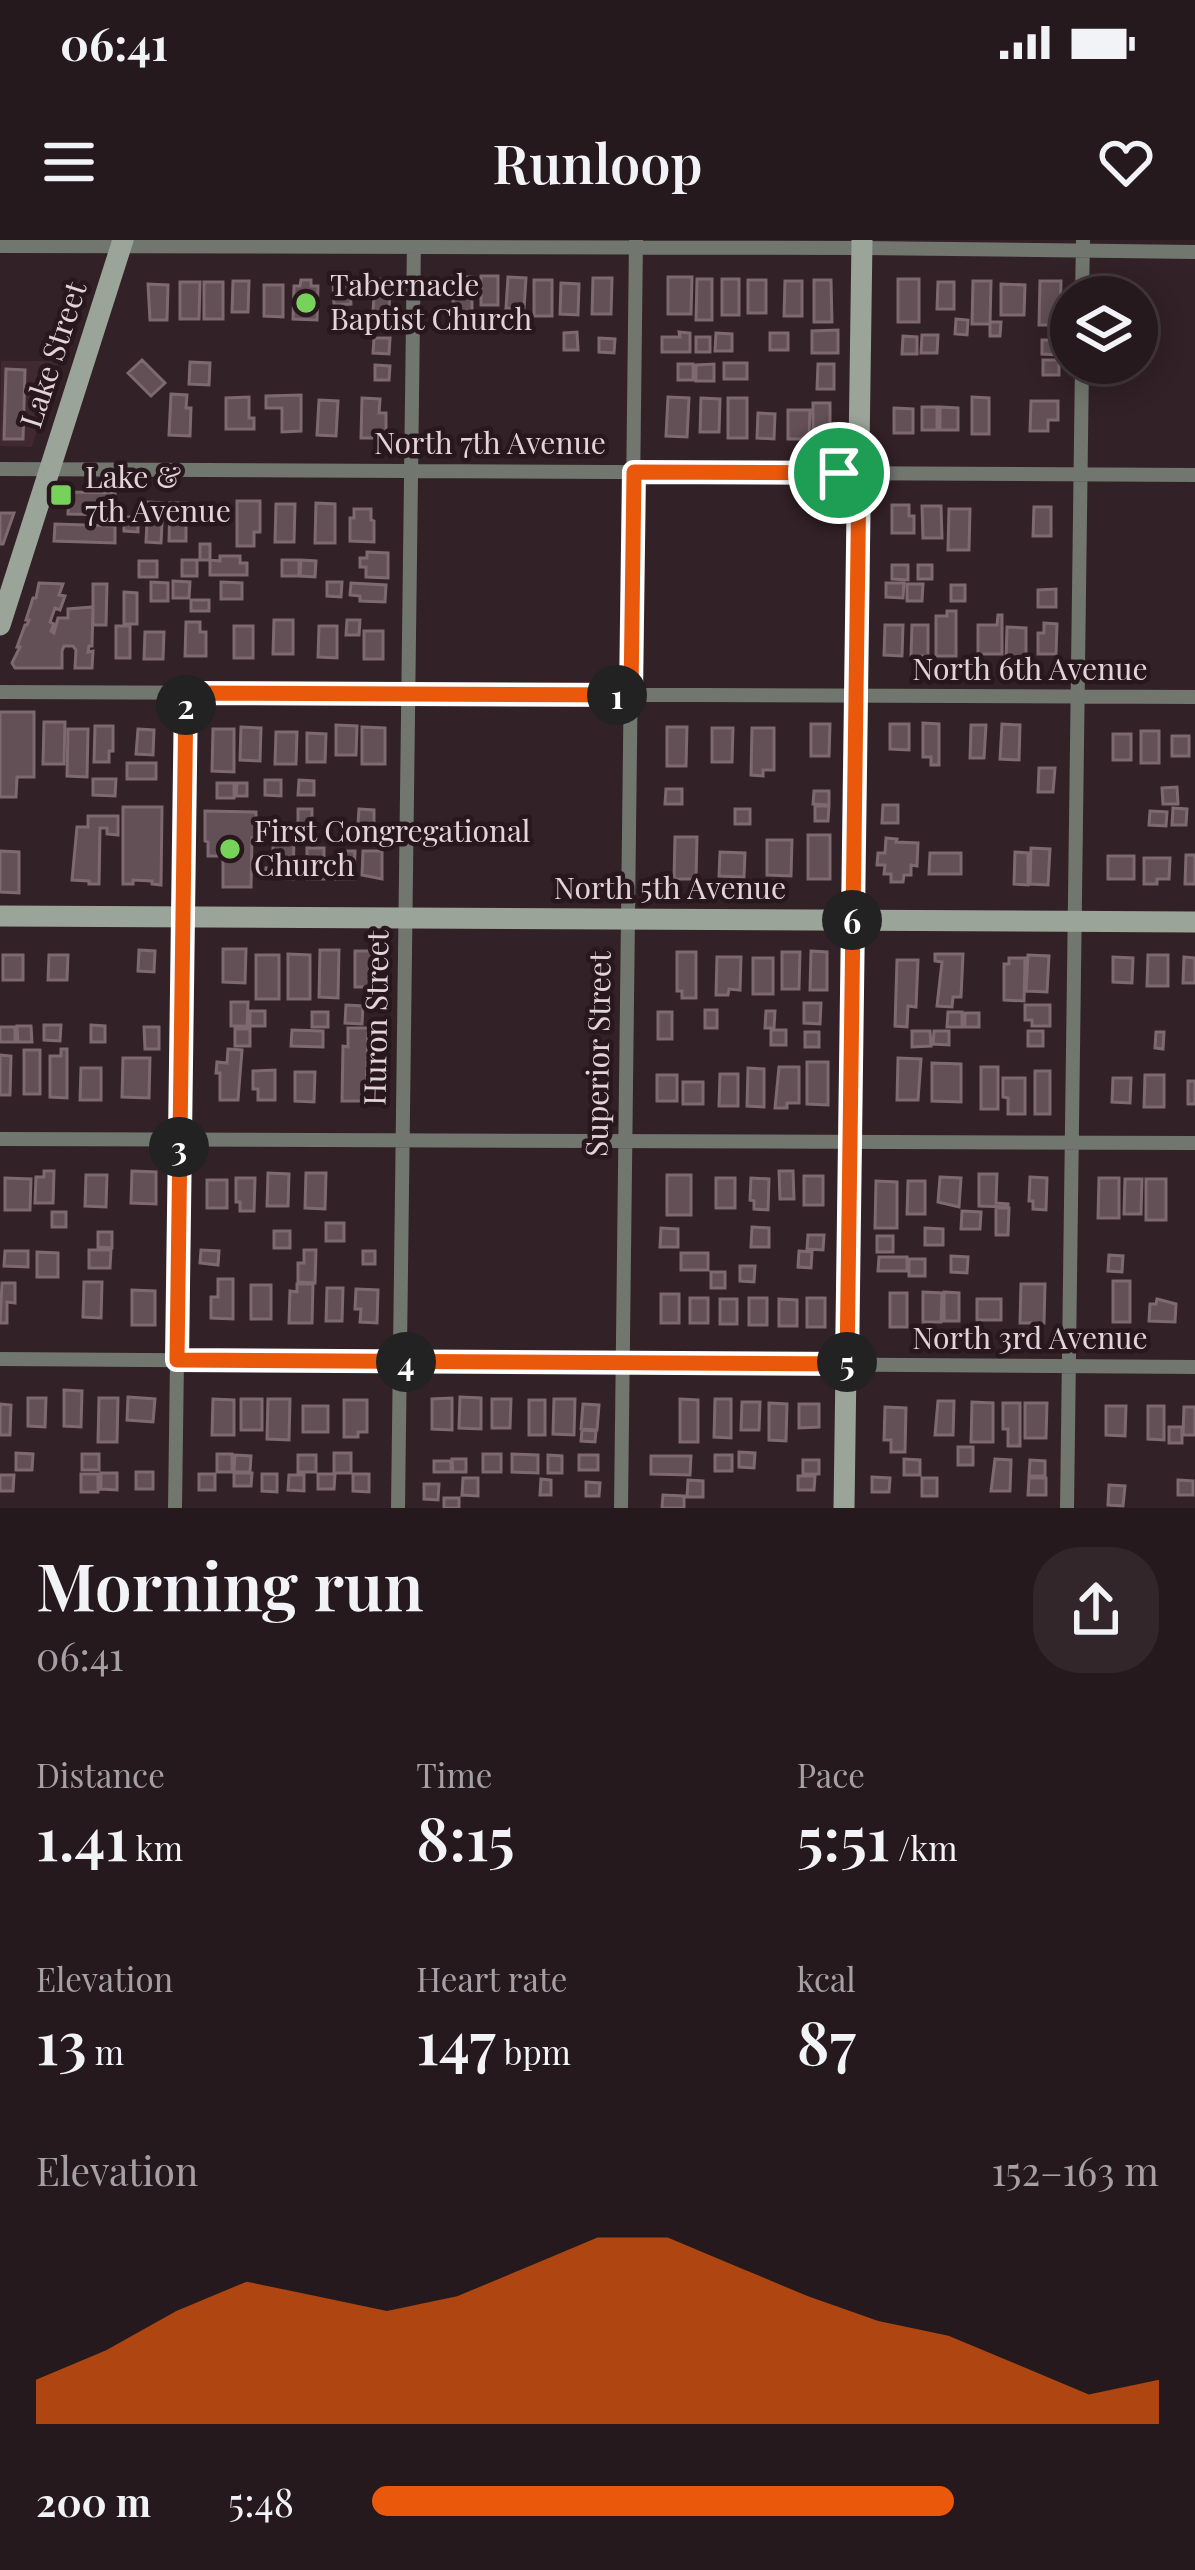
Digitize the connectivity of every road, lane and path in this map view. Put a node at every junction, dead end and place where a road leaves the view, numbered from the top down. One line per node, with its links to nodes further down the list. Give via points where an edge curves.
1 (122, 243): 2 (street); 5 (street); 11 (main road, Lake Street)
2 (414, 243): 3 (street); 12 (street, Huron Street)
3 (636, 244): 4 (street); 13 (street, Superior Street)
4 (862, 244): 6 (street); 14 (main road)
5 (0, 246)
6 (1083, 246): 7 (street); 8 (street)
7 (1195, 253)
8 (1082, 276)
9 (1082, 384): 15 (street)
10 (0, 469): 11 (street, North 7th Avenue)
11 (50, 469): 12 (street, North 7th Avenue); 17 (main road, Lake Street)
12 (412, 471): 13 (street, North 7th Avenue); 20 (street, Huron Street)
13 (634, 472): 14 (street, North 7th Avenue); 21 (street, Superior Street)
14 (859, 473): 15 (street, North 7th Avenue); 22 (main road)
15 (1080, 474): 16 (street, North 7th Avenue); 23 (street)
16 (1195, 475)
17 (0, 626)
18 (0, 692): 19 (street, North 6th Avenue)
19 (186, 693): 20 (street, North 6th Avenue); 26 (street)
20 (408, 694): 21 (street, North 6th Avenue); 27 (street, Huron Street)
21 (631, 695): 22 (street, North 6th Avenue); 28 (street, Superior Street)
22 (856, 696): 23 (street, North 6th Avenue); 29 (main road)
23 (1077, 697): 24 (street, North 6th Avenue); 30 (street)
24 (1195, 697)
25 (0, 916): 26 (main road, North 5th Avenue)
26 (182, 916): 27 (main road, North 5th Avenue); 33 (street)
27 (406, 918): 28 (main road, North 5th Avenue); 34 (street, Huron Street)
28 (628, 919): 29 (main road, North 5th Avenue); 35 (street, Superior Street)
29 (852, 920): 30 (main road, North 5th Avenue); 36 (main road)
30 (1074, 921): 31 (main road, North 5th Avenue); 37 (street)
31 (1195, 922)
32 (0, 1139): 33 (street)
33 (179, 1140): 34 (street); 40 (street)
34 (403, 1140): 35 (street); 41 (street, Huron Street)
35 (626, 1141): 36 (street); 42 (street, Superior Street)
36 (848, 1141): 37 (street); 43 (main road)
37 (1072, 1142): 38 (street); 44 (street)
38 (1195, 1143)
39 (0, 1359): 40 (street, North 3rd Avenue)
40 (177, 1360): 41 (street, North 3rd Avenue); 46 (street)
41 (400, 1362): 42 (street, North 3rd Avenue); 47 (street, Huron Street)
42 (623, 1363): 43 (street, North 3rd Avenue); 48 (street, Superior Street)
43 (847, 1364): 44 (street, North 3rd Avenue); 49 (main road)
44 (1069, 1366): 45 (street, North 3rd Avenue); 50 (street)
45 (1195, 1366)
46 (175, 1508)
47 (398, 1508)
48 (621, 1508)
49 (844, 1508)
50 (1067, 1508)

